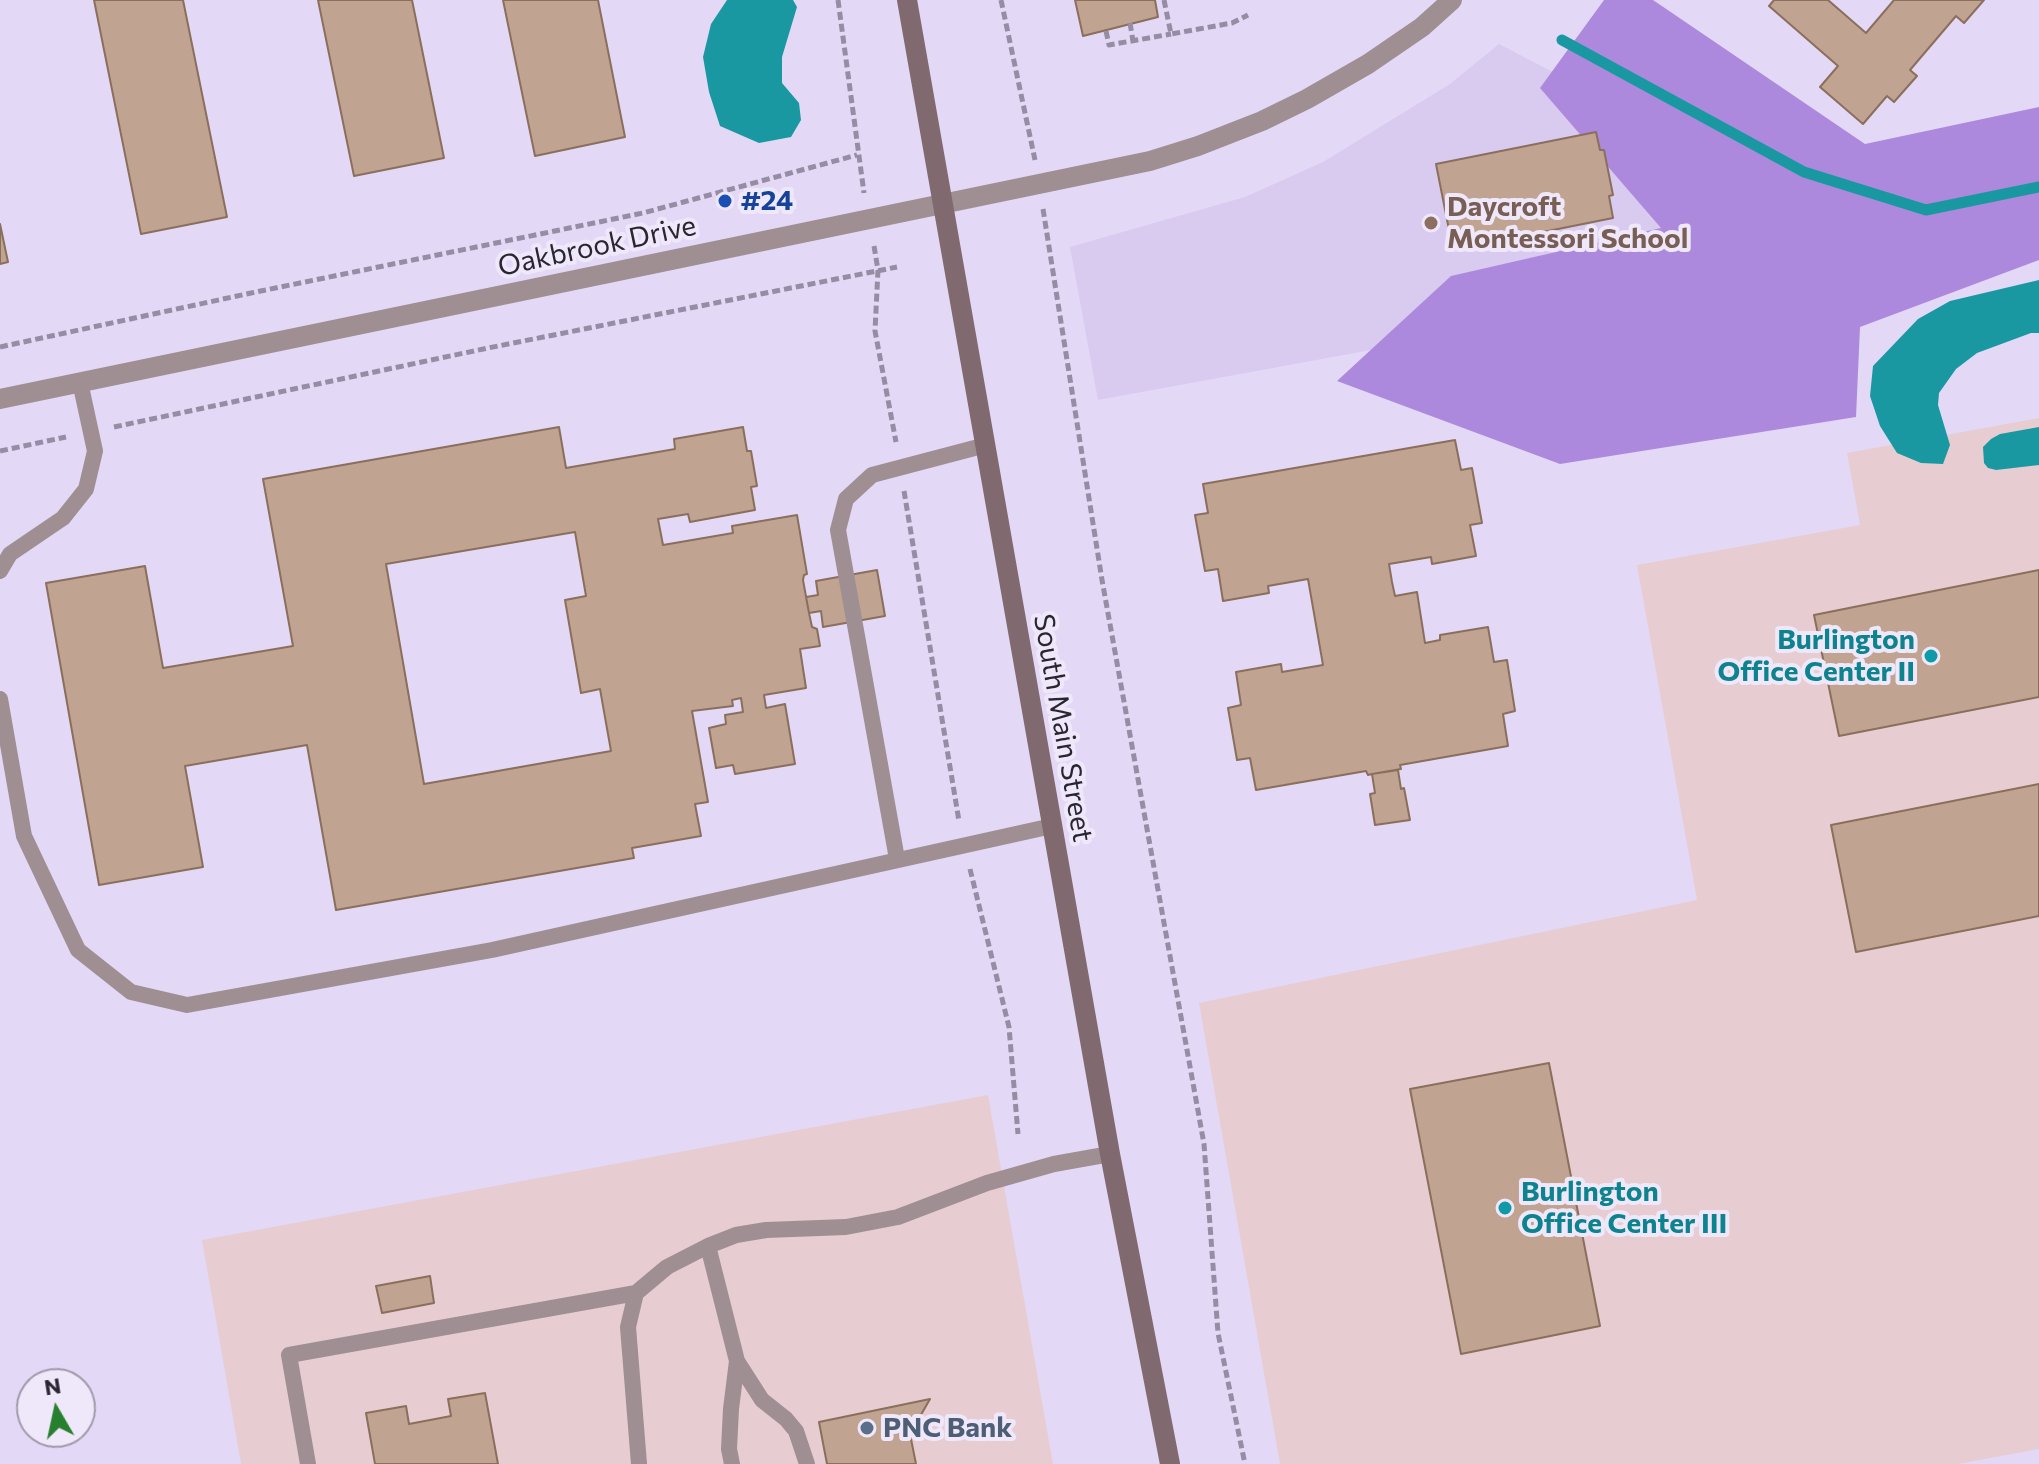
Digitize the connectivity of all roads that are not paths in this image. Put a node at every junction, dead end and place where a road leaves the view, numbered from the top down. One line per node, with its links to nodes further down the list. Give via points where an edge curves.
1 (907, 0): 3 (street, South Main Street)
2 (1452, 0): 3 (street, Oakbrook Drive, via 1368,64 1249,126 1150,161)
3 (943, 204): 4 (street, Oakbrook Drive); 6 (street, South Main Street)
4 (80, 382): 5 (street, Oakbrook Drive); 7 (lane, via 95,451 86,489 63,518 10,554)
5 (0, 399)
6 (986, 445): 9 (street, South Main Street); 10 (lane, via 872,475 846,499 838,530)
7 (0, 571)
8 (0, 699): 10 (lane, via 24,836 78,950 131,992 187,1005 492,950)
9 (1052, 826): 10 (lane); 11 (street, South Main Street)
10 (897, 859)
11 (1110, 1154): 12 (lane, via 987,1183 898,1217 846,1227 766,1230); 19 (street, South Main Street)
12 (708, 1246): 13 (lane, via 667,1267); 14 (lane)
13 (636, 1293): 15 (lane, via 289,1355); 16 (lane, via 628,1327)
14 (737, 1361): 17 (lane); 18 (lane, via 762,1400 796,1431)
15 (308, 1464)
16 (639, 1464)
17 (732, 1464)
18 (807, 1464)
19 (1170, 1464)

